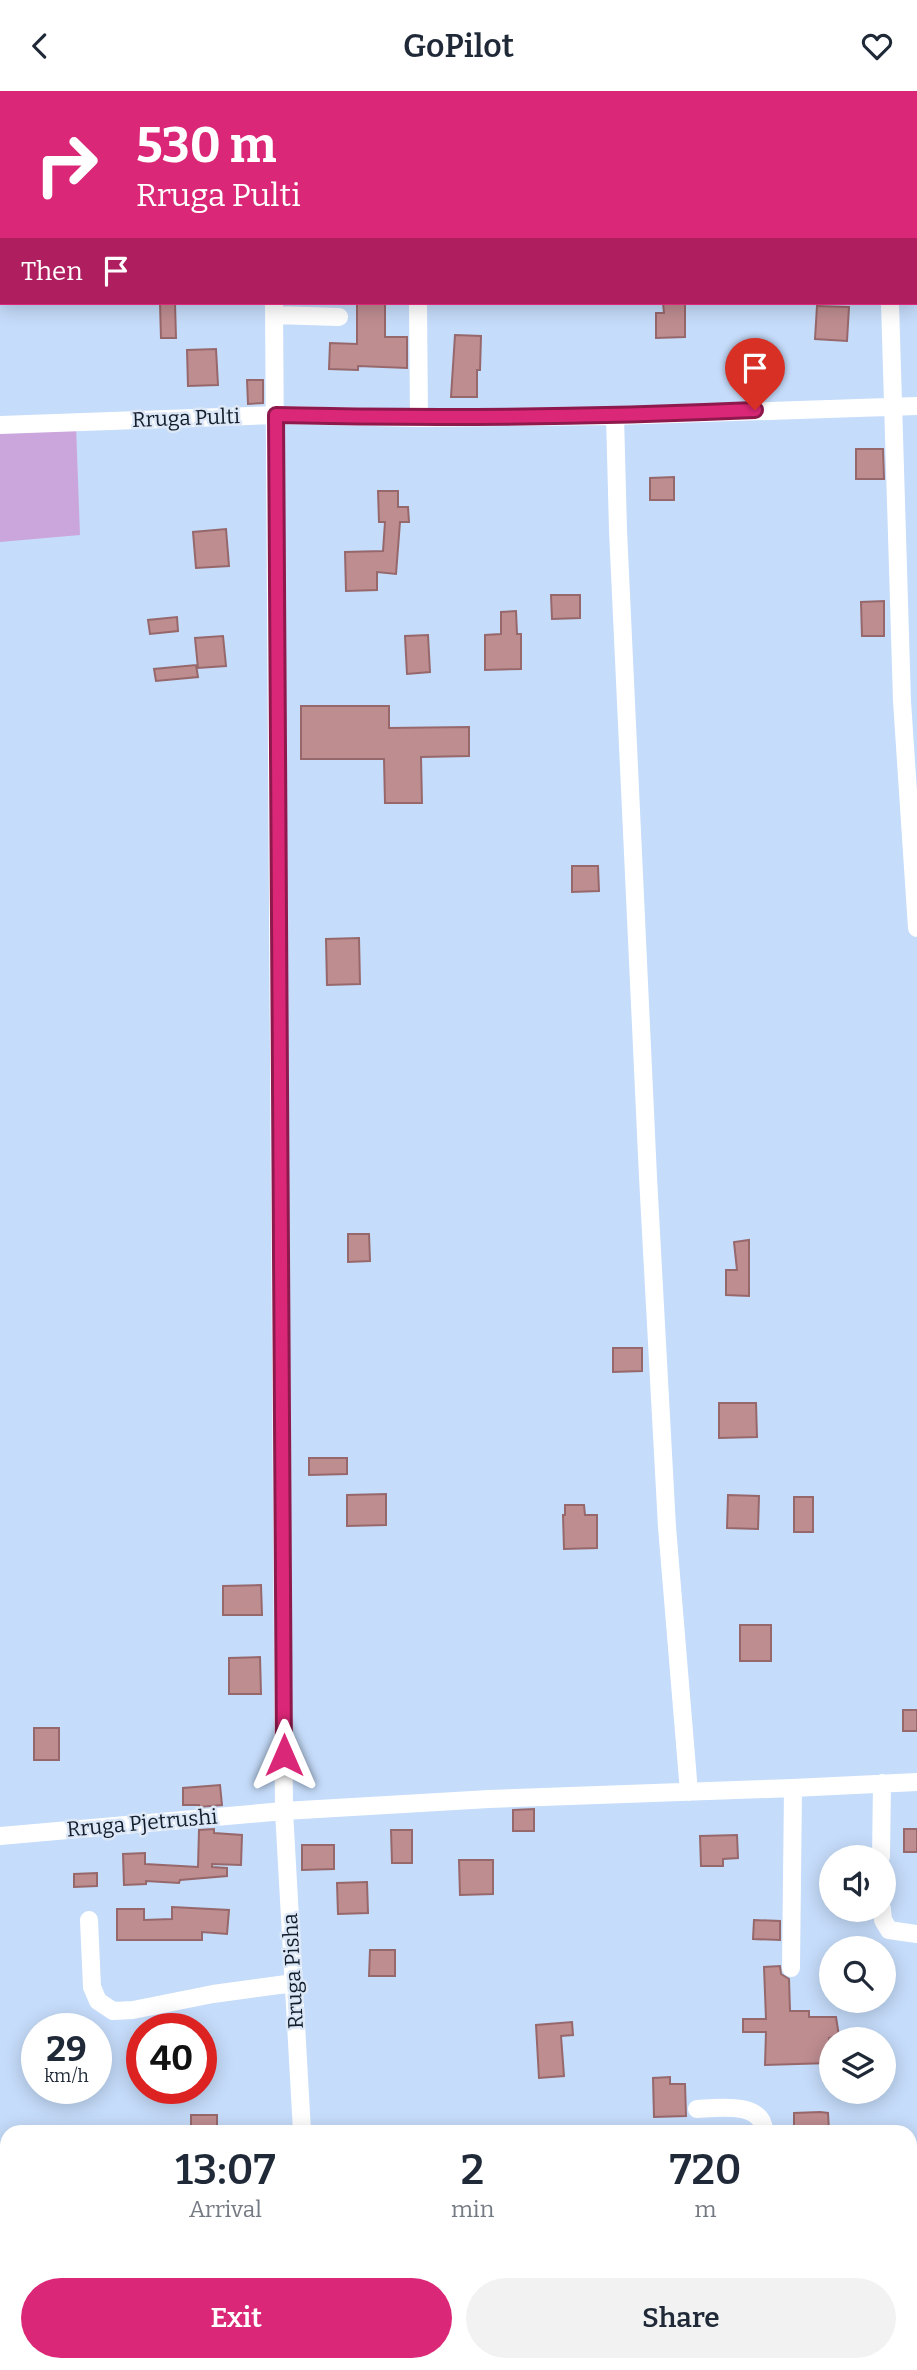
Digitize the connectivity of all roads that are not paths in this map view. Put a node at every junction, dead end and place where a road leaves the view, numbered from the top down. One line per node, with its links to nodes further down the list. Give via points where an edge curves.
1 (418, 305): 9 (street)
2 (890, 305): 6 (street)
3 (274, 309): 4 (street); 7 (street, Rruga Pisha)
4 (339, 317)
5 (917, 406): 6 (street, Rruga Pulti)
6 (892, 407): 8 (street, Rruga Pulti); 11 (street, via 902,701)
7 (276, 415): 9 (street, Rruga Pulti); 10 (street, Rruga Pulti); 16 (street, Rruga Pisha)
8 (615, 416): 9 (street, Rruga Pulti); 15 (street, via 651,1231 667,1527)
9 (419, 418)
10 (0, 425)
11 (917, 928)
12 (917, 1781): 13 (street, Rruga Pjetrushi)
13 (881, 1783): 14 (street, Rruga Pjetrushi); 18 (street)
14 (793, 1789): 15 (street, Rruga Pjetrushi); 22 (street)
15 (689, 1792): 16 (street, Rruga Pjetrushi)
16 (284, 1811): 17 (street, Rruga Pjetrushi); 23 (street, Rruga Pisha)
17 (0, 1836)
18 (881, 1845)
19 (89, 1920): 23 (street, via 92,1987 98,2001 113,2011)
20 (884, 1922): 21 (street, via 889,1930)
21 (917, 1934)
22 (791, 1968)
23 (294, 1983): 25 (street, Rruga Pisha)
24 (697, 2109): 26 (street, via 738,2107 755,2114)
25 (302, 2125)
26 (764, 2125)

